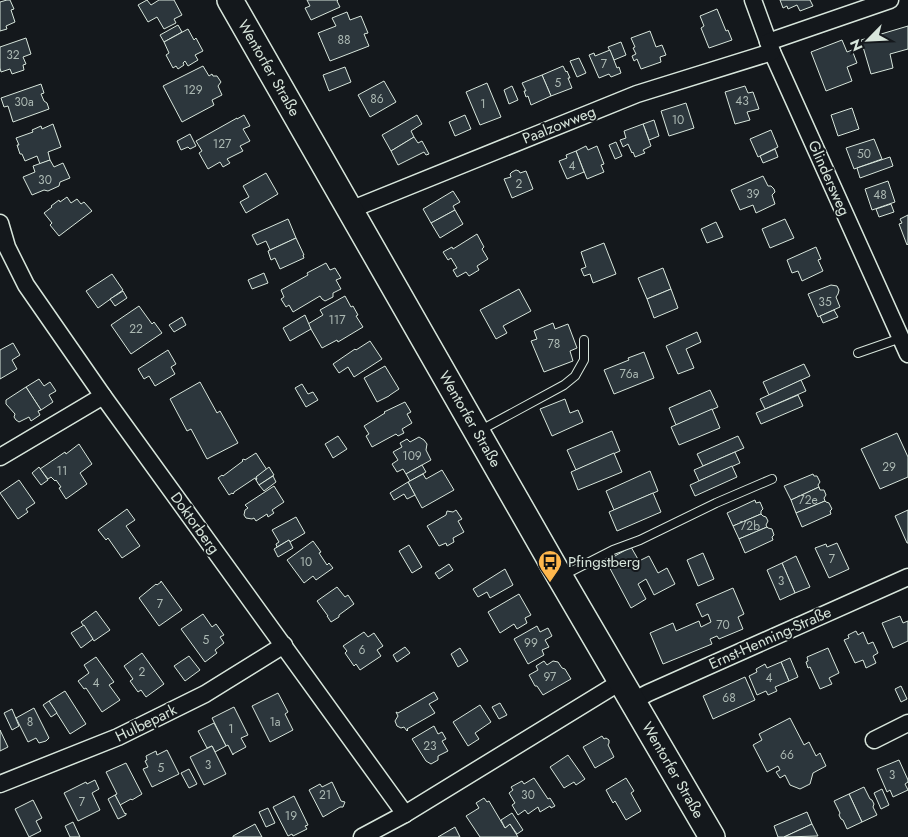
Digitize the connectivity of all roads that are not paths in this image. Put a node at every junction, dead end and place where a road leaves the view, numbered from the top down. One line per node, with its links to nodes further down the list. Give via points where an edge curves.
1 (230, 0): 5 (main road, Wentorfer Straße)
2 (753, 0): 4 (street, Glindersweg)
3 (890, 0): 4 (street, Paalzowweg)
4 (770, 47): 5 (street, Paalzowweg, via 637,94); 7 (street, Glindersweg)
5 (350, 210): 12 (main road, Wentorfer Straße)
6 (0, 223): 11 (street, Doktorberg, via 7,247 26,285)
7 (901, 338): 9 (lane); 10 (street, Glindersweg)
8 (584, 340): 12 (lane, via 584,360 575,376)
9 (858, 353)
10 (908, 354)
11 (103, 396): 13 (street); 17 (street, Doktorberg)
12 (477, 432): 15 (main road, Wentorfer Straße)
13 (0, 457)
14 (772, 479): 15 (lane)
15 (560, 577): 18 (main road, Wentorfer Straße)
16 (908, 577): 18 (street, Ernst-Henning-Straße, via 648,693)
17 (284, 645): 21 (street, Hulbepark, via 205,694 118,737); 22 (street, Doktorberg)
18 (628, 691): 22 (street, via 600,694); 24 (main road, Wentorfer Straße)
19 (908, 724): 20 (street)
20 (874, 740)
21 (0, 784)
22 (405, 814): 23 (street)
23 (362, 837)
24 (712, 837)

